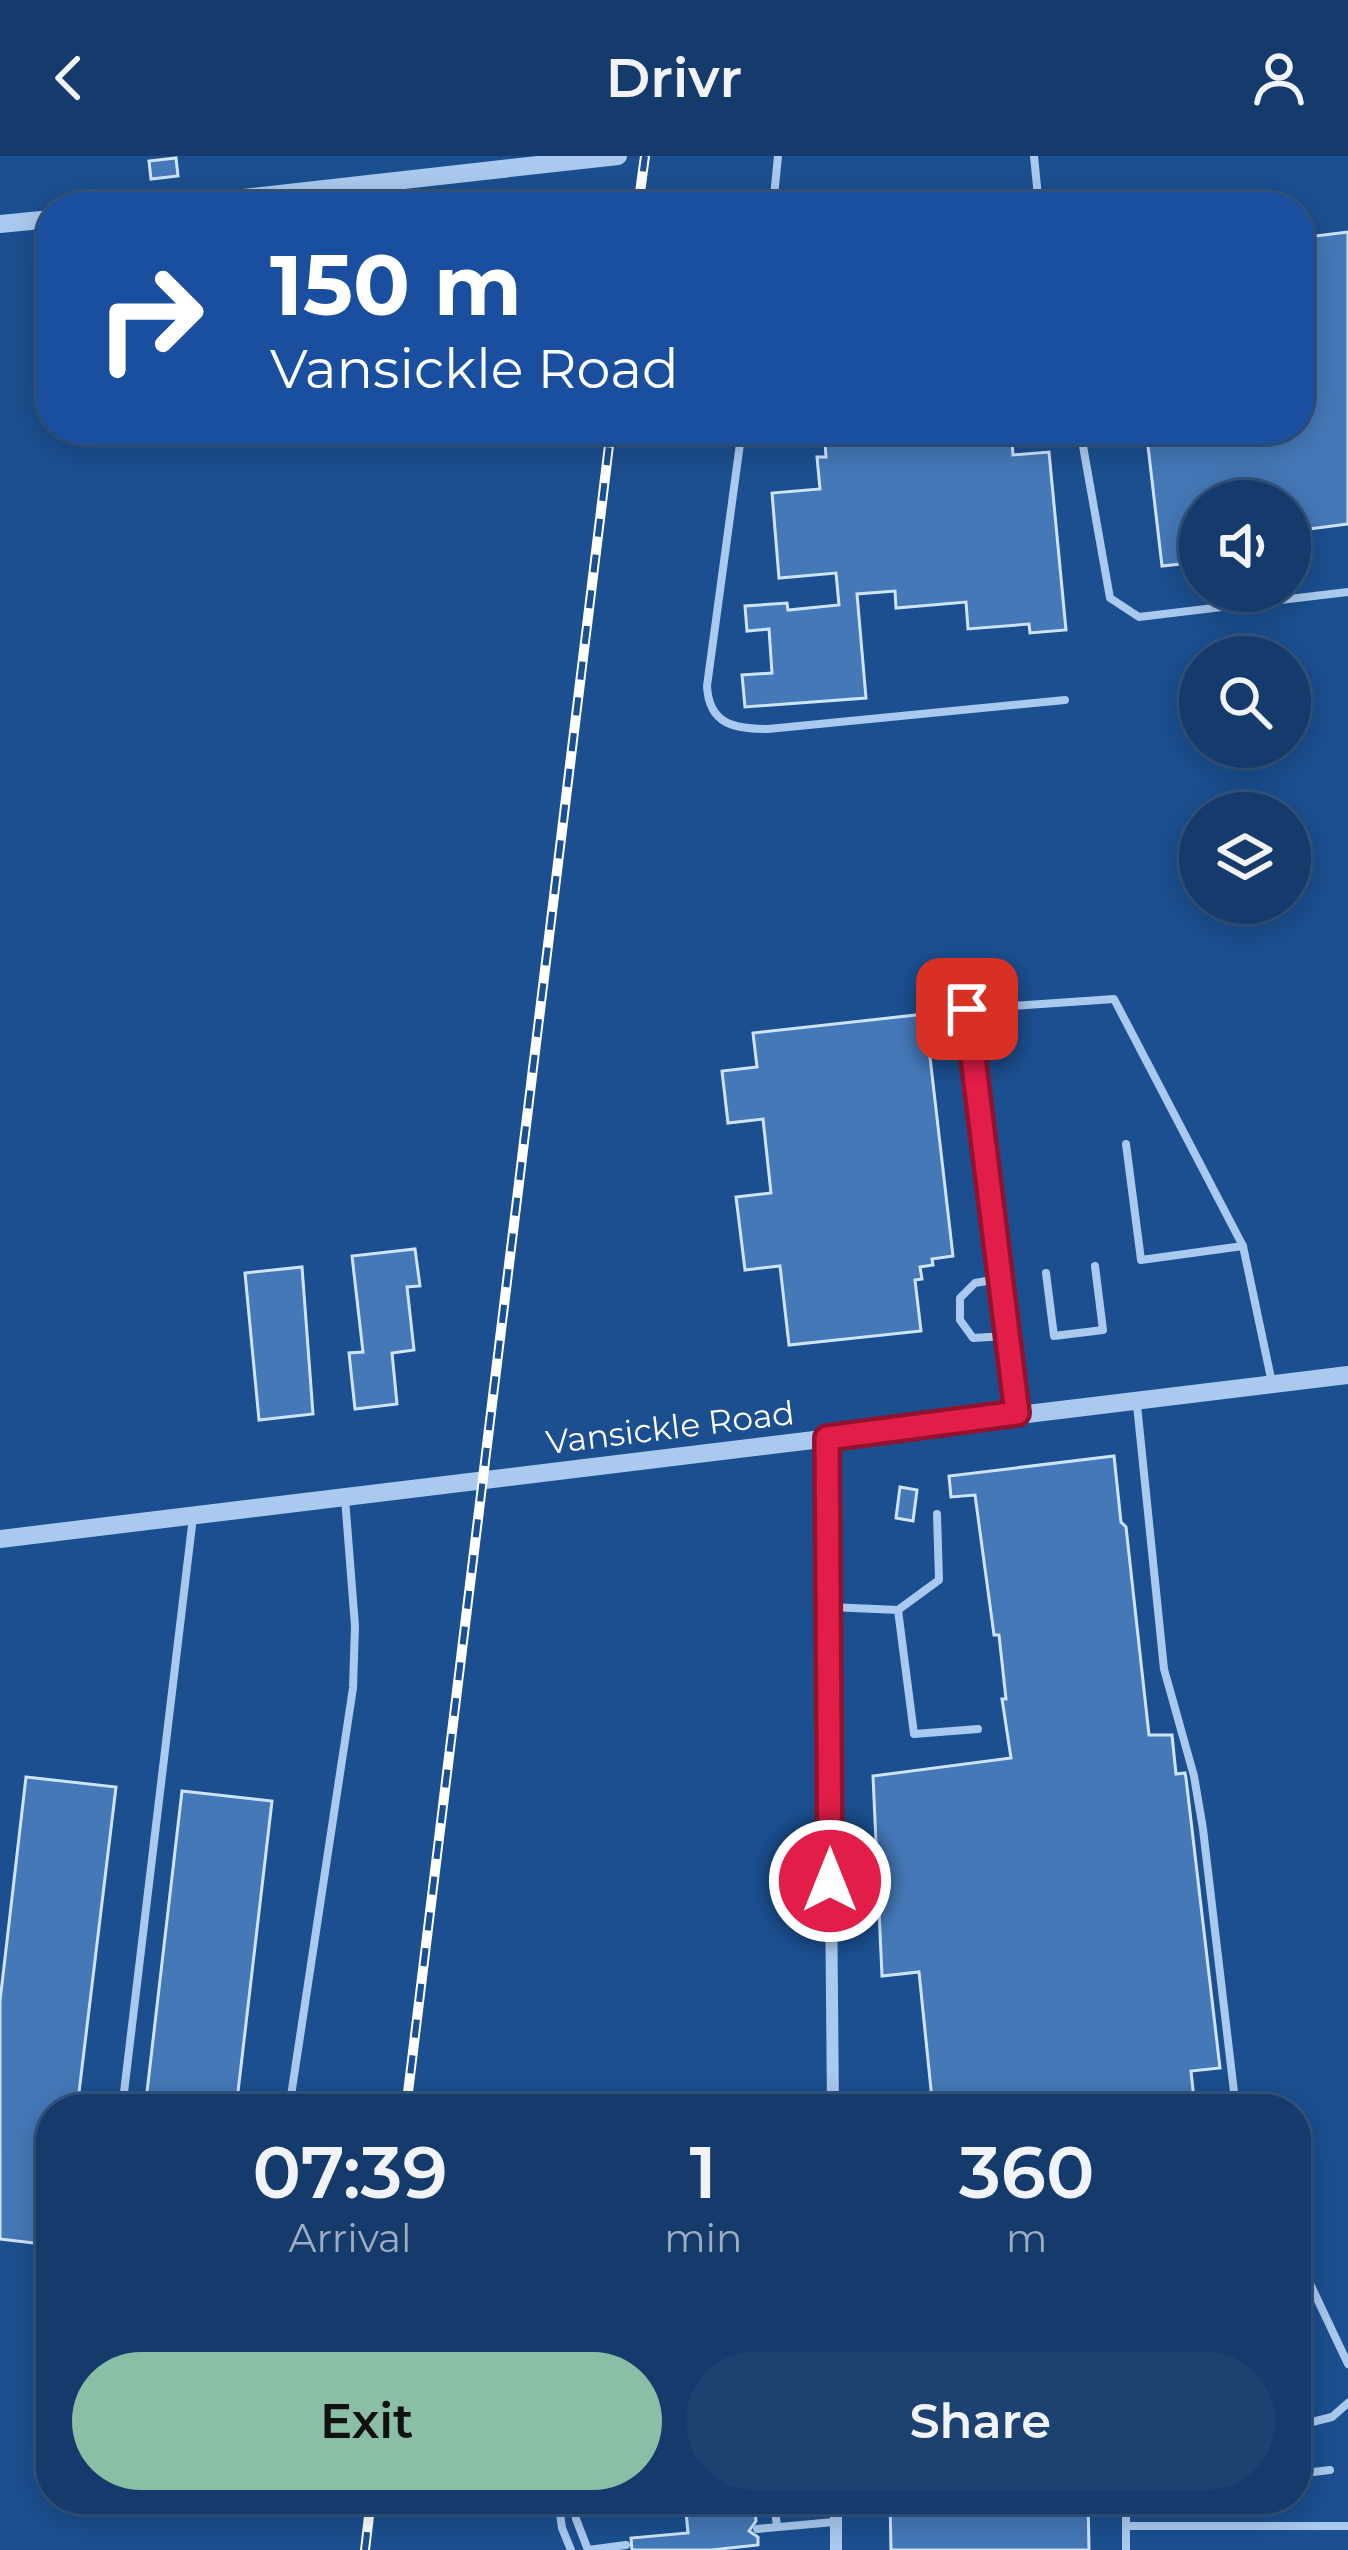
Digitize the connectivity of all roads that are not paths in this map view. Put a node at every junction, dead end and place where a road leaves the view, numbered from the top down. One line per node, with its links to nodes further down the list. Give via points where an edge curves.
1 (618, 156): 4 (street)
2 (778, 156): 5 (lane)
3 (1034, 156): 6 (lane)
4 (296, 192)
5 (774, 192)
6 (1038, 192)
7 (36, 220): 8 (street)
8 (0, 224)
9 (740, 444): 12 (lane, via 707,686 722,722 768,729)
10 (1083, 444): 11 (lane, via 1110,598 1139,617)
11 (1348, 592)
12 (1065, 700)
13 (1126, 1144): 14 (lane, via 1141,1260)
14 (1244, 1246): 17 (lane, via 1114,999 967,1009); 20 (lane)
15 (1095, 1266): 16 (lane, via 1103,1330 1054,1336)
16 (1046, 1273)
17 (998, 1280): 18 (lane); 18 (lane, via 975,1282 960,1298 960,1320 973,1338)
18 (1005, 1336): 22 (lane)
19 (1348, 1375): 20 (street, Vansickle Road)
20 (1272, 1384): 21 (street, Vansickle Road)
21 (1137, 1399): 22 (street, Vansickle Road); 34 (lane, via 1165,1669 1203,1829)
22 (1017, 1413): 23 (street, Vansickle Road)
23 (827, 1438): 24 (street, Vansickle Road); 28 (street)
24 (345, 1497): 26 (street, Vansickle Road); 32 (lane, via 353,1688)
25 (937, 1514): 29 (lane, via 939,1580)
26 (194, 1515): 27 (street, Vansickle Road); 31 (lane)
27 (0, 1539)
28 (828, 1606): 29 (lane); 33 (street)
29 (898, 1610): 30 (lane, via 914,1734)
30 (978, 1729)
31 (124, 2094)
32 (291, 2094)
33 (832, 2094)
34 (1234, 2094)
35 (1311, 2286): 36 (lane)
36 (1348, 2364)
37 (1348, 2403): 38 (lane)
38 (1311, 2422)
39 (1330, 2470): 40 (lane)
40 (1311, 2472)
41 (561, 2514): 52 (lane)
42 (574, 2514): 53 (lane)
43 (776, 2514): 49 (lane)
44 (836, 2514): 46 (street)
45 (1126, 2514): 47 (lane)
46 (836, 2522): 49 (lane); 54 (street)
47 (1126, 2526): 48 (lane); 55 (lane)
48 (1348, 2526)
49 (777, 2528): 50 (lane)
50 (757, 2529)
51 (626, 2545): 53 (lane)
52 (571, 2550)
53 (587, 2550)
54 (836, 2550)
55 (1126, 2550)

